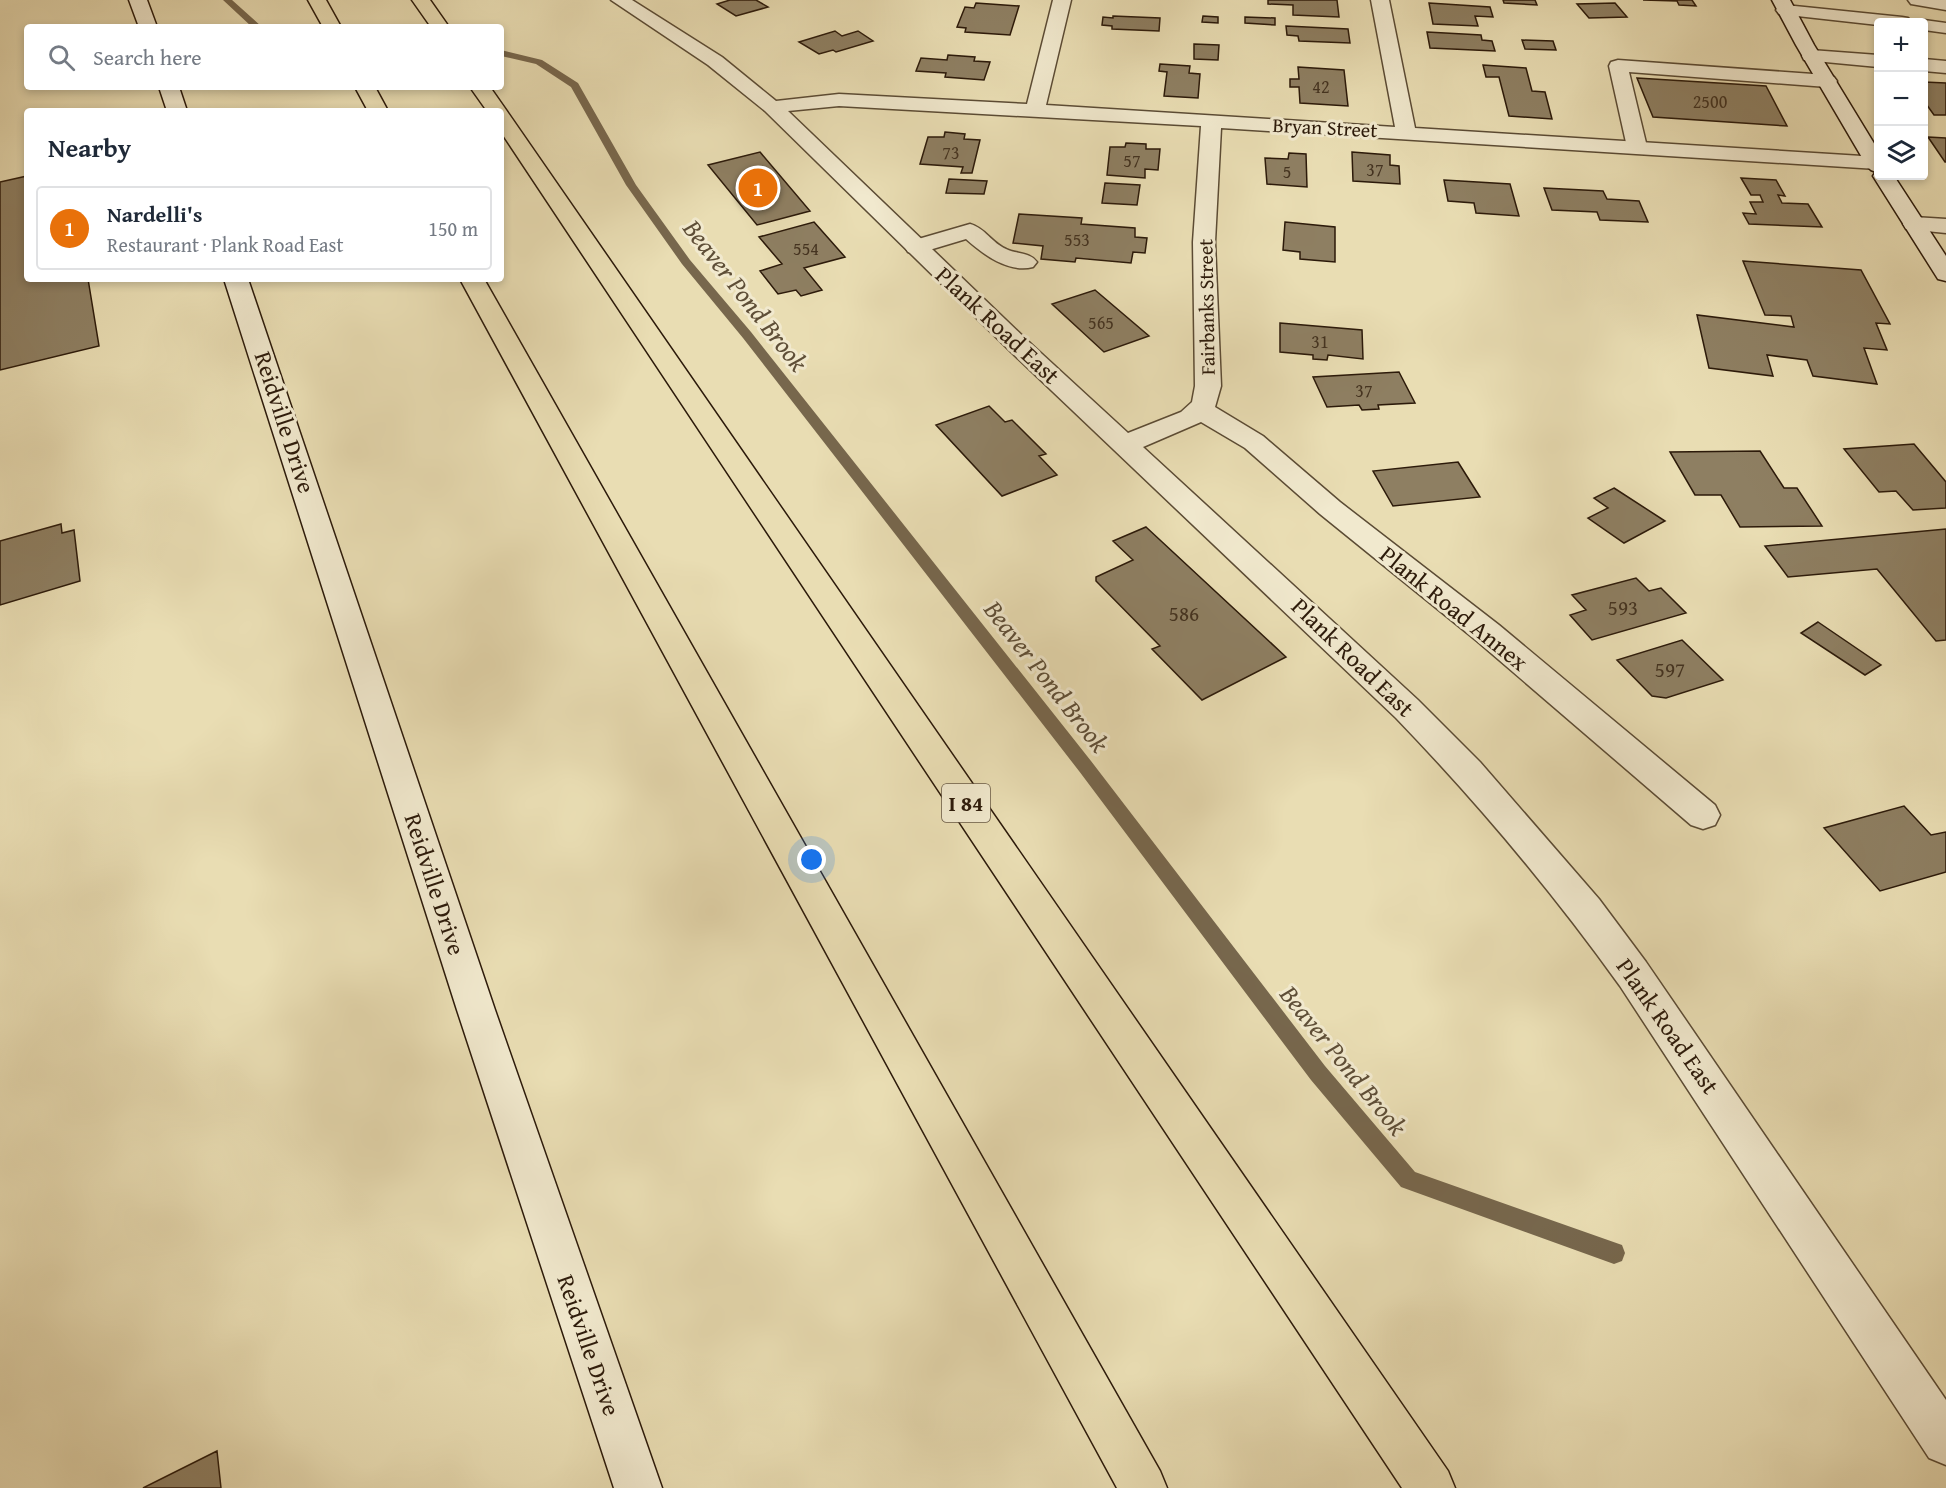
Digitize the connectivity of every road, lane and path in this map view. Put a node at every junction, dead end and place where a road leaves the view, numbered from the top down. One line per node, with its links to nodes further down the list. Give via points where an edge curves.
1 (138, 0): 11 (street)
2 (317, 0): 12 (highway)
3 (421, 0): 13 (highway)
4 (620, 0): 24 (street, Plank Road East, via 715,61)
5 (1062, 0): 28 (street)
6 (1380, 0): 31 (street)
7 (1917, 0): 9 (street)
8 (1783, 5): 10 (street); 16 (street)
9 (1946, 5)
10 (1874, 18)
11 (147, 24)
12 (330, 24)
13 (438, 24)
14 (1928, 26): 15 (street)
15 (1946, 28)
16 (1811, 56): 17 (street); 20 (street)
17 (1874, 61)
18 (1928, 65): 19 (street)
19 (1946, 67)
20 (1827, 81): 32 (street, via 1617,66); 33 (street)
21 (170, 90): 25 (street)
22 (367, 90): 26 (highway)
23 (482, 90): 27 (highway)
24 (772, 106): 28 (street, Bryan Street, via 839,100); 40 (street, Plank Road East)
25 (176, 108)
26 (376, 108)
27 (495, 108)
28 (1035, 110): 29 (street, Bryan Street)
29 (1211, 120): 31 (street, Bryan Street); 45 (street, Fairbanks Street, via 1204,242 1208,386)
30 (504, 121): 51 (highway, I 84)
31 (1406, 132): 32 (street, Bryan Street)
32 (1637, 147): 34 (street, Bryan Street)
33 (1874, 158)
34 (1874, 167)
35 (1887, 180): 36 (street)
36 (1914, 224): 38 (street); 42 (street)
37 (1001, 225): 39 (street)
38 (1946, 226)
39 (970, 231): 40 (street); 41 (street, via 997,254)
40 (916, 247): 46 (street, Plank Road East)
41 (1025, 262)
42 (1944, 269)
43 (237, 282): 49 (street, Reidville Drive)
44 (474, 282): 50 (highway)
45 (1199, 409): 46 (street, Fairbanks Street, via 1190,418); 47 (street, Plank Road Annex, via 1254,442)
46 (1125, 444): 48 (street, Plank Road East, via 1407,709 1526,836 1639,983)
47 (1703, 815)
48 (1946, 1441)
49 (638, 1488)
50 (1143, 1488)
51 (1431, 1488)

